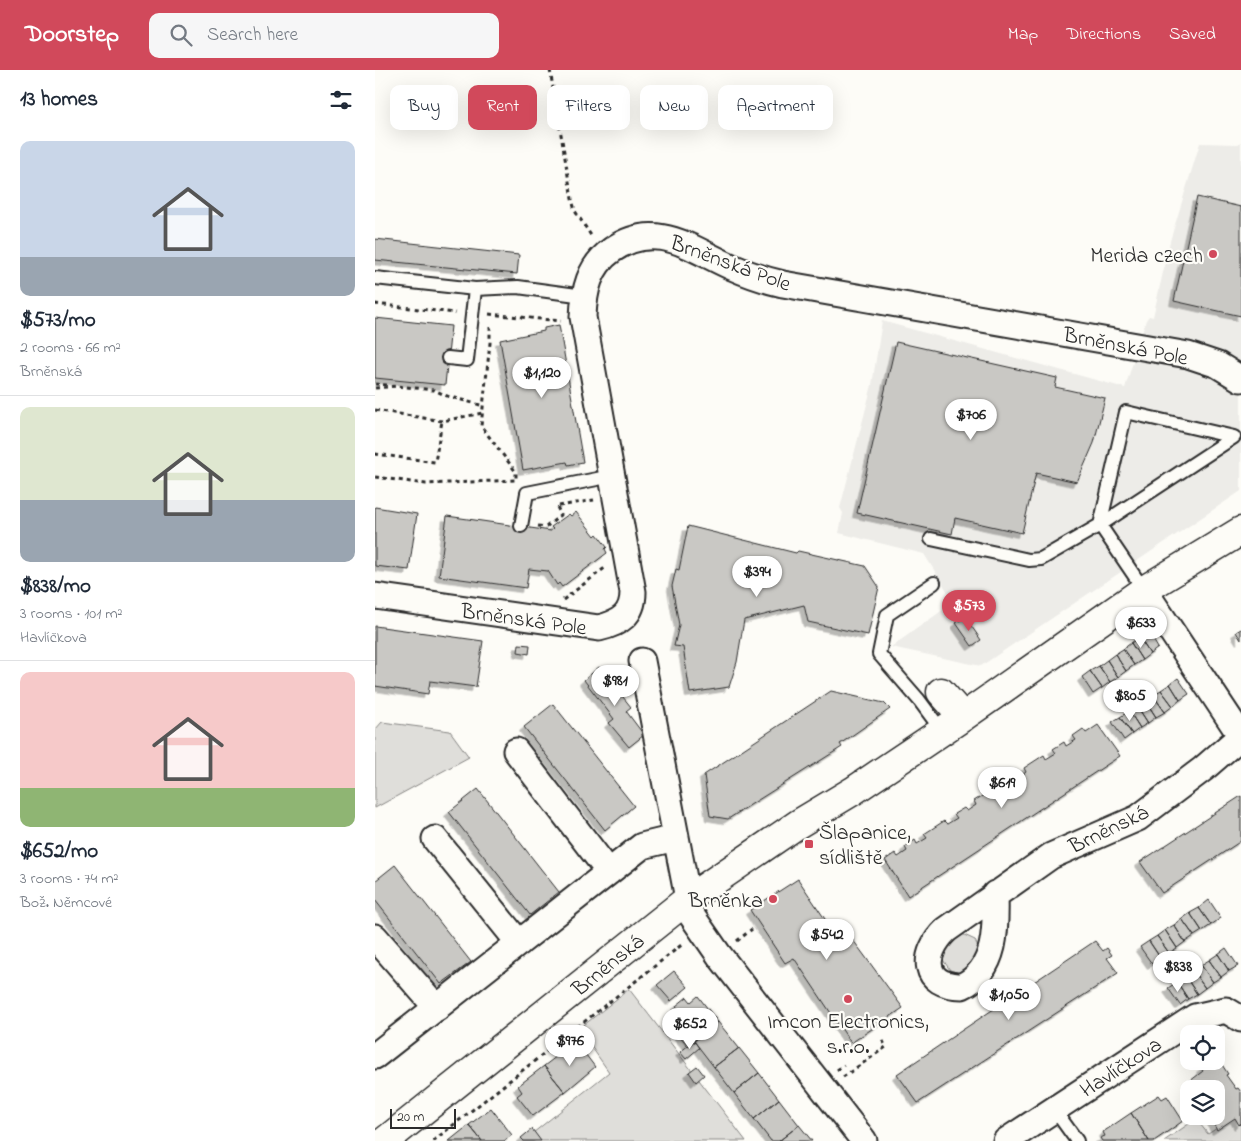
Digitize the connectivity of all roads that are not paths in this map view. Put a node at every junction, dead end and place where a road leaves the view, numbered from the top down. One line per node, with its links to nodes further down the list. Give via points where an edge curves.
1 (375, 278): 2 (lane)
2 (474, 293): 3 (lane, via 492,288 518,287); 4 (lane, via 467,360)
3 (584, 296): 5 (street, Brněnská Pole, via 590,278 608,252 643,236 667,238 747,273 783,284 1188,355 1218,365); 6 (street, Brněnská Pole, via 583,317)
4 (448, 358)
5 (1241, 379)
6 (601, 478): 8 (lane, via 527,493); 13 (street, Brněnská Pole, via 633,592 633,603 628,613 617,624 599,628)
7 (1100, 525): 7 (lane, via 1108,520 1234,437 1127,412); 10 (lane, via 1035,560); 12 (lane)
8 (521, 526)
9 (1241, 531): 12 (street, Brněnská)
10 (931, 539)
11 (934, 583): 16 (lane, via 887,615 879,654 919,700)
12 (1144, 590): 16 (street, Brněnská); 17 (street, Brněnská)
13 (375, 596)
14 (643, 661): 20 (street)
15 (941, 692): 16 (street)
16 (952, 724): 23 (street, Brněnská)
17 (1240, 737): 22 (street, Brněnská, via 1139,818 1051,856)
18 (516, 751): 21 (street)
19 (435, 838): 25 (street)
20 (675, 838): 21 (street, via 642,846); 23 (street)
21 (609, 872): 25 (street)
22 (995, 894)
23 (685, 901): 32 (street, Brněnská); 33 (street, via 700,930)
24 (375, 937): 26 (street)
25 (519, 943): 26 (street)
26 (437, 1008): 28 (street)
27 (1241, 1019): 29 (street, Havlíčkova, via 1226,1010 1195,1017)
28 (375, 1056)
29 (1054, 1109): 34 (street, Havlíčkova); 35 (lane, Havlíčkova)
30 (375, 1137): 31 (street)
31 (378, 1141)
32 (385, 1141)
33 (865, 1141)
34 (1007, 1141)
35 (1077, 1141)

